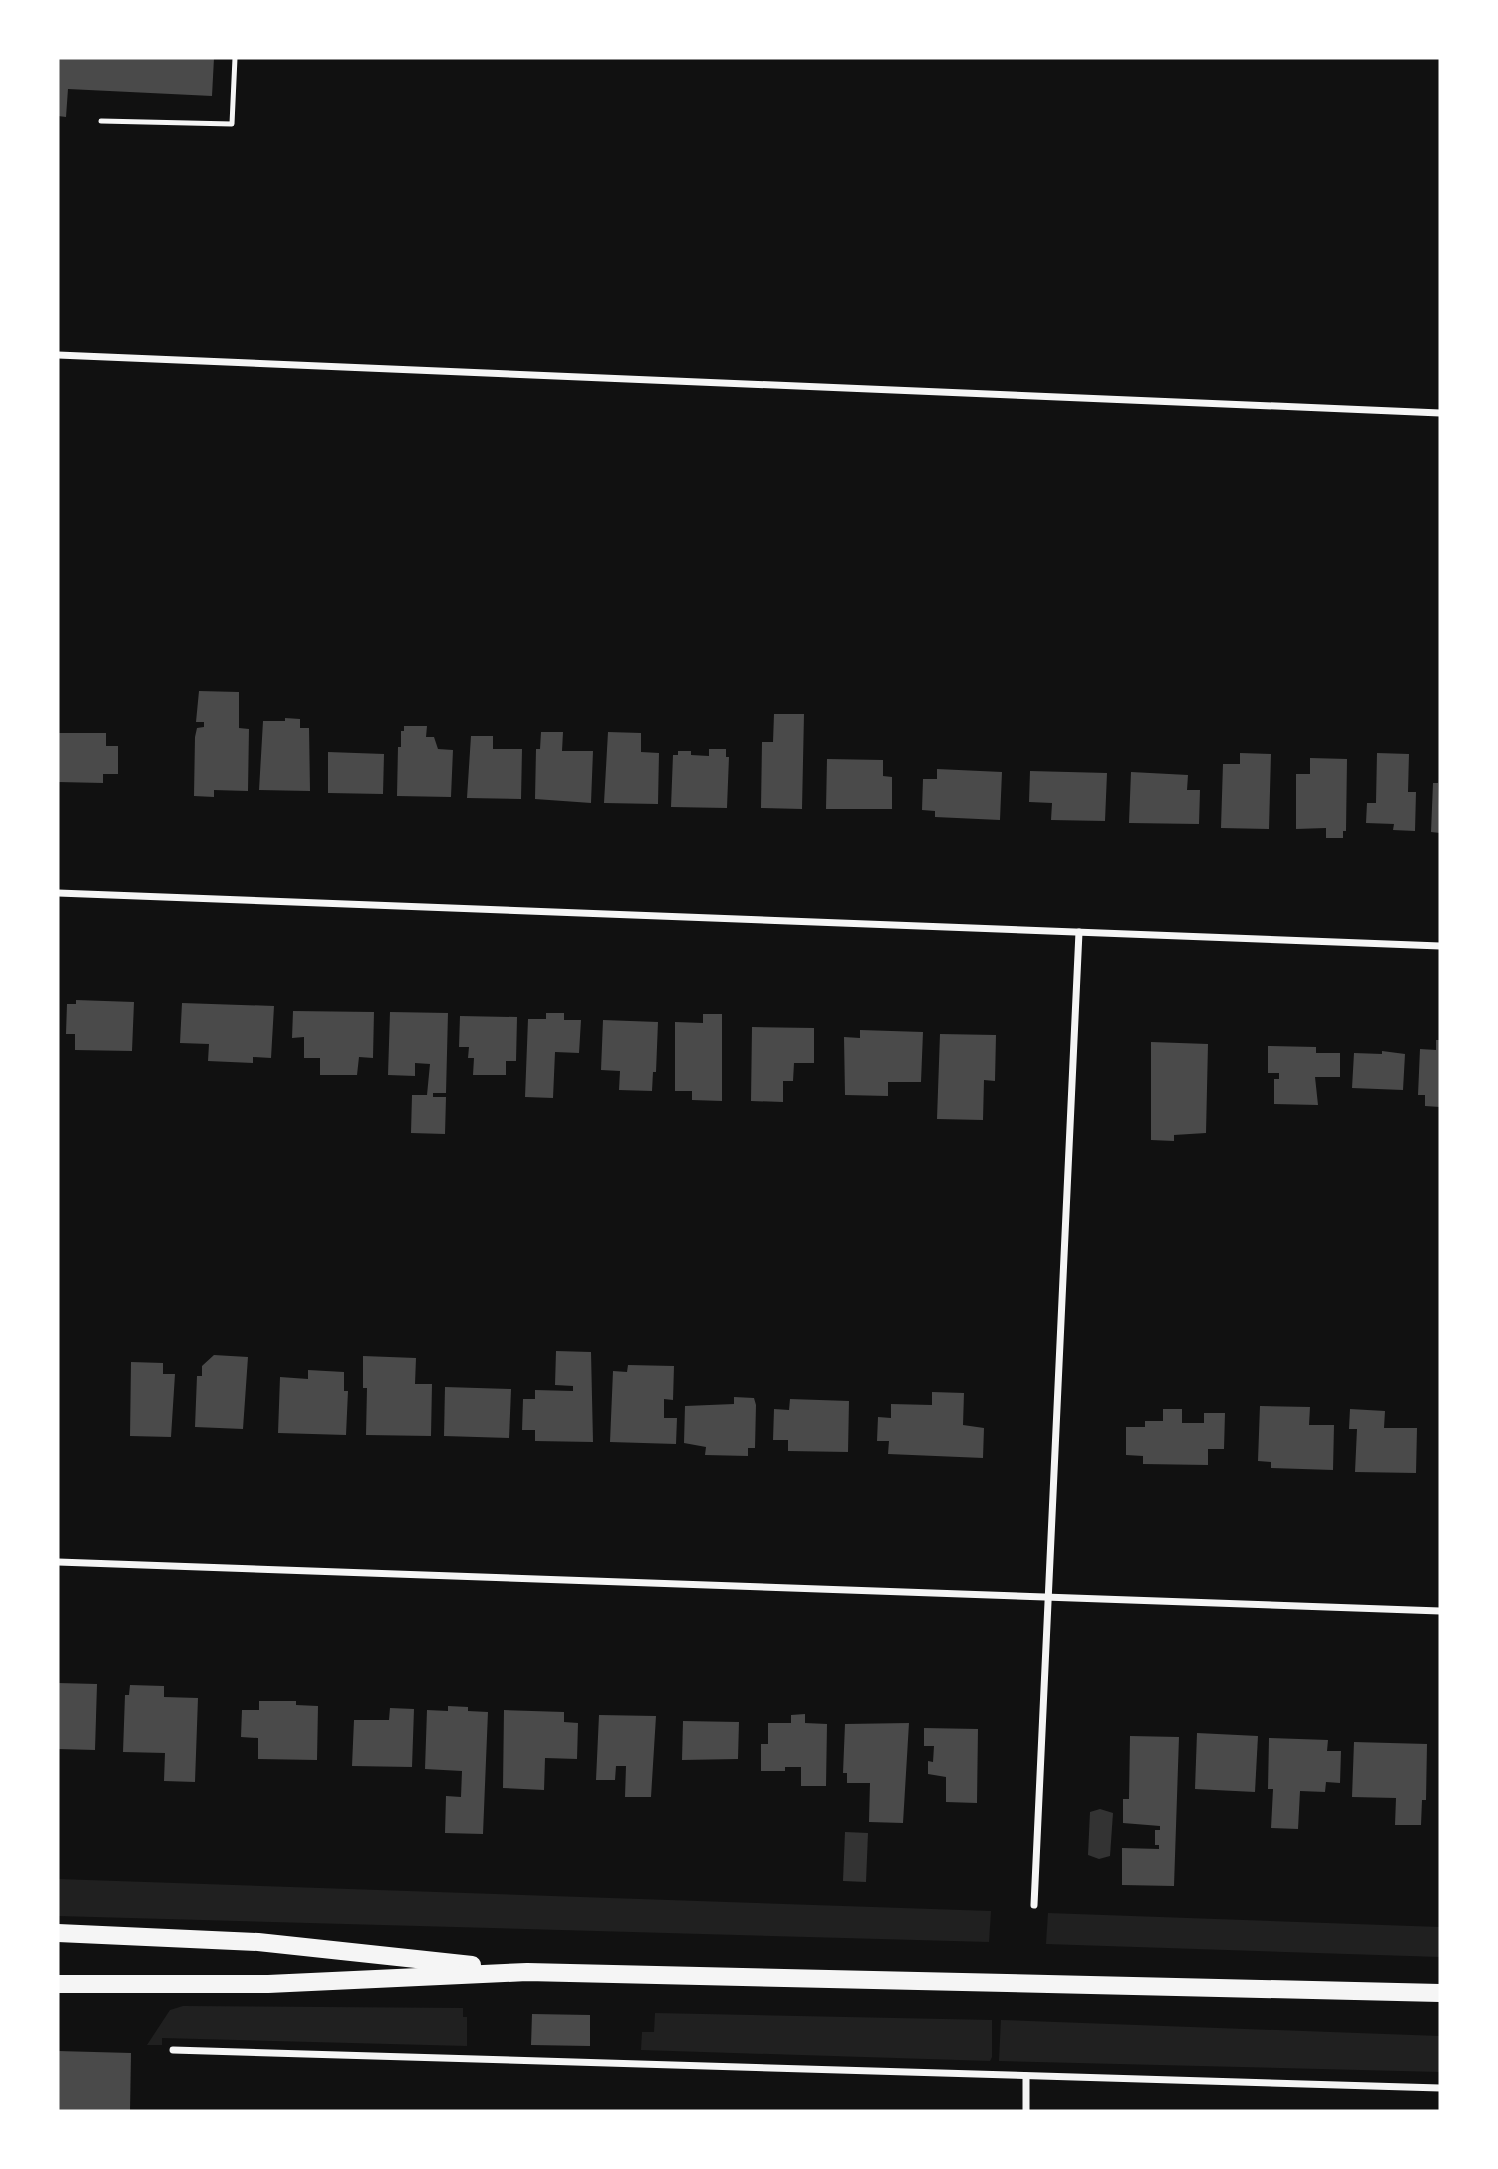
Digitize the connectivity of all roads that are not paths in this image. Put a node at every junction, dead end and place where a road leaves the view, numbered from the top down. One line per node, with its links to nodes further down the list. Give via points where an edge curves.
1 (235, 58): 2 (lane, via 232,124)
2 (101, 121)
3 (58, 355): 4 (street)
4 (1440, 413)
5 (58, 893): 6 (street)
6 (1079, 932): 7 (street); 9 (street)
7 (1440, 946)
8 (58, 1562): 9 (street)
9 (1049, 1597): 10 (street); 11 (street)
10 (1440, 1611)
11 (1034, 1905)
12 (58, 1933): 13 (main road, via 258,1942)
13 (527, 1972): 14 (main road, via 268,1984); 15 (main road)
14 (58, 1984)
15 (1440, 1993)
16 (173, 2050): 17 (street)
17 (1026, 2076): 18 (street); 19 (street)
18 (1440, 2088)
19 (1026, 2111)

